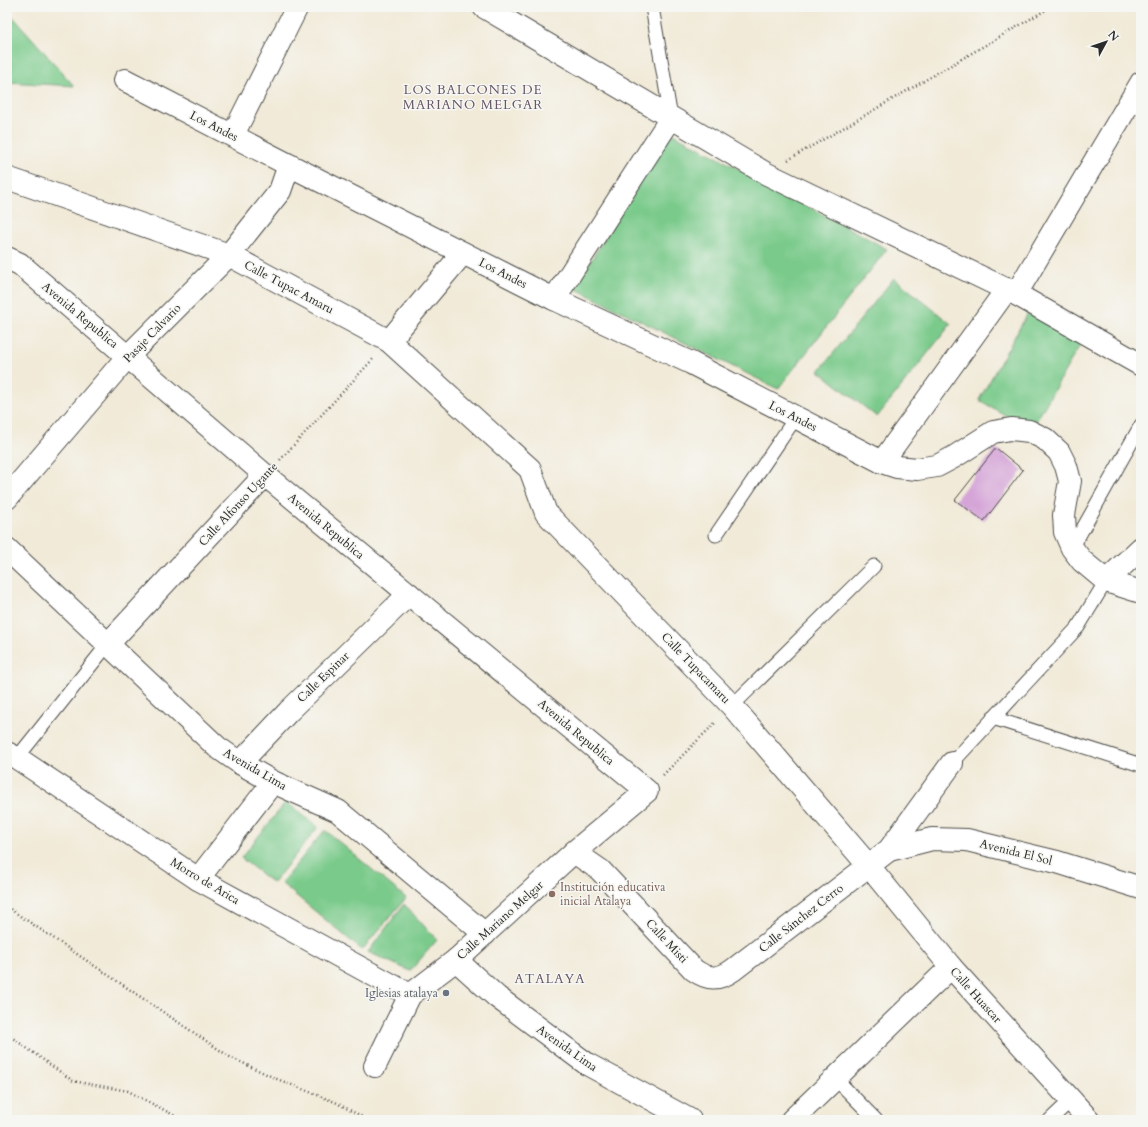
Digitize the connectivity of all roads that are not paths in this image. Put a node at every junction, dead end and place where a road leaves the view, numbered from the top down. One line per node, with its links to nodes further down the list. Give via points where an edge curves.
1 (297, 7): 7 (street)
2 (484, 7): 6 (street)
3 (652, 7): 6 (lane)
4 (125, 80): 7 (street, Los Andes)
5 (1141, 82): 13 (street)
6 (671, 118): 13 (street, via 765,173); 14 (street)
7 (232, 135): 8 (street, Los Andes)
8 (289, 165): 10 (street, Los Andes); 11 (street, Pasaje Calvario, via 280,191)
9 (7, 178): 11 (street, Calle Tupac Amaru)
10 (463, 253): 14 (street, Los Andes); 15 (street)
11 (229, 255): 15 (street, Calle Tupac Amaru); 16 (street, Pasaje Calvario)
12 (7, 258): 16 (street, Avenida Republica, via 20,264)
13 (1011, 291): 17 (street); 20 (street)
14 (554, 299): 18 (street, Los Andes, via 691,363)
15 (390, 341): 21 (street, Calle Tupac Amaru)
16 (128, 356): 22 (street, Avenida Republica); 23 (street, Pasaje Calvario)
17 (1141, 365)
18 (796, 417): 20 (street, Los Andes); 24 (lane)
19 (1141, 425): 25 (lane)
20 (882, 462): 25 (street, Los Andes, via 917,470 937,466 993,432 1011,429 1029,431 1046,439 1059,452 1066,466 1070,481 1064,515 1065,532)
21 (530, 469): 33 (street, Calle Tupacamaru, via 546,513)
22 (265, 475): 31 (street, Avenida Republica); 32 (street, Calle Alfonso Ugante)
23 (7, 498)
24 (716, 535)
25 (1072, 548): 29 (street, Los Andes, via 1082,561)
26 (1141, 548): 29 (street)
27 (7, 550): 32 (street, Avenida Lima)
28 (874, 566): 33 (lane)
29 (1106, 581): 30 (street); 34 (lane, via 1078,627)
30 (1141, 592)
31 (409, 594): 36 (street, Calle Espinar, via 289,711); 40 (street, Avenida Republica)
32 (108, 644): 35 (lane, Calle Alfonso Ugante); 36 (street, Avenida Lima, via 217,747)
33 (732, 706): 43 (street, Calle Tupacamaru)
34 (993, 718): 37 (lane); 38 (lane)
35 (12, 756): 44 (street, Morro de Arica)
36 (240, 763): 39 (street, Avenida Lima)
37 (952, 763): 41 (street)
38 (1141, 765)
39 (273, 782): 44 (street); 46 (street, Avenida Lima, via 338,811)
40 (647, 791): 42 (street, Calle Mariano Melgar)
41 (889, 850): 43 (street, Calle Sánchez Cerro); 45 (street, Avenida El Sol, via 932,838 967,840 1056,862)
42 (574, 852): 46 (street, Calle Mariano Melgar); 49 (street, Calle Misti, via 600,870 694,970)
43 (868, 865): 48 (street, Calle Huascar); 49 (street, Calle Sánchez Cerro, via 726,975)
44 (198, 879): 50 (street, Morro de Arica)
45 (1141, 888)
46 (485, 934): 47 (street, Calle Mariano Melgar)
47 (456, 960): 50 (street, Calle Mariano Melgar); 54 (street, Avenida Lima, via 497,997 587,1064)
48 (951, 967): 52 (street); 53 (street, Calle Huascar)
49 (709, 978)
50 (410, 995): 51 (street, Calle Mariano Melgar)
51 (375, 1066)
52 (835, 1078): 55 (street); 56 (lane)
53 (1071, 1100): 57 (lane); 58 (street, Calle Huascar)
54 (690, 1120)
55 (792, 1120)
56 (876, 1120)
57 (1050, 1120)
58 (1089, 1120)

